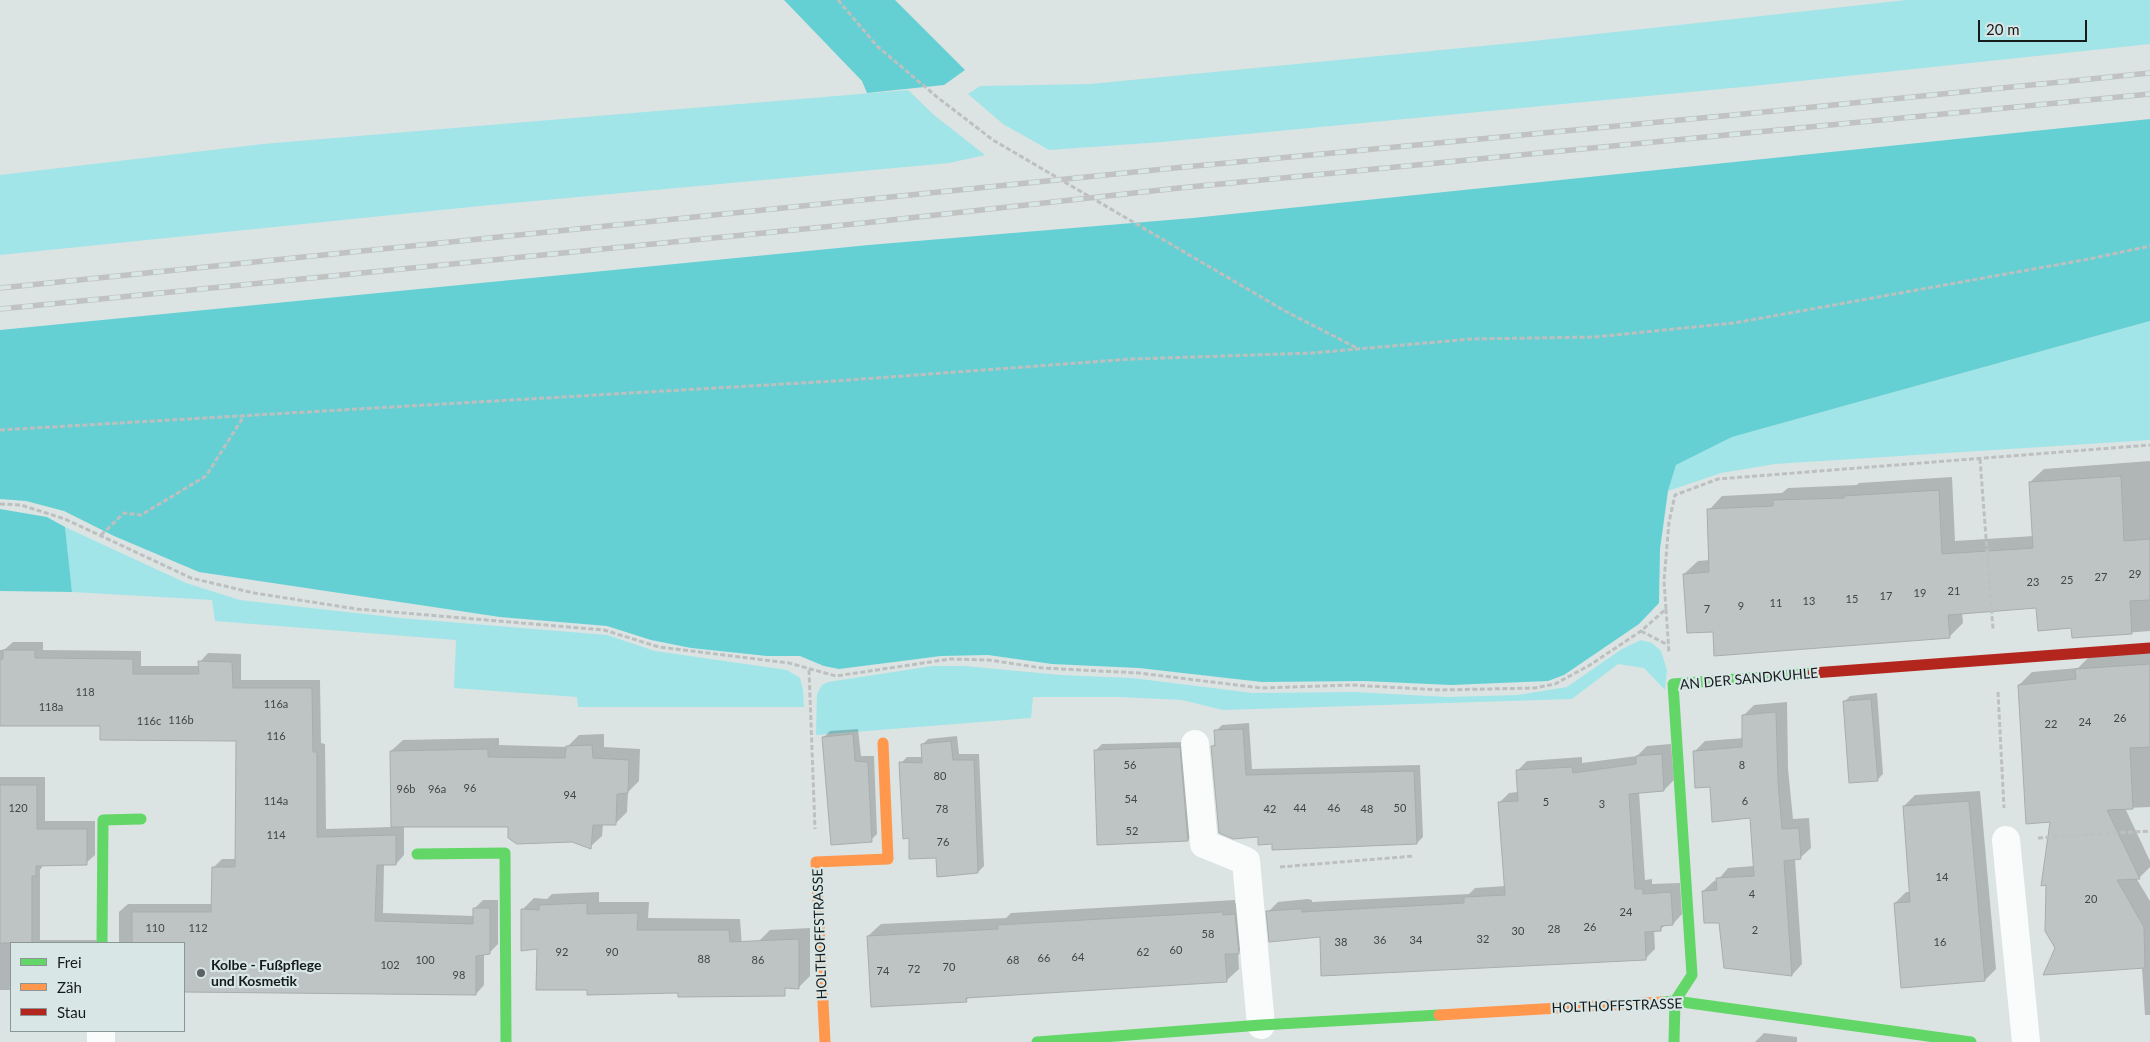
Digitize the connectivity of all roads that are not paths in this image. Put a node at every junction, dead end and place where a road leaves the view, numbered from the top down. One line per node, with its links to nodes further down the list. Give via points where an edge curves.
1 (2150, 648): 8 (street, AN DER SANDKUHLE, via 1673,684 1692,975)
2 (883, 743): 11 (street, HOLTHOFFSTRASSE, via 888,859 816,862)
3 (1195, 744): 9 (street, via 1204,844 1246,861)
4 (141, 819): 7 (street, via 103,820)
5 (2006, 840): 15 (street)
6 (417, 854): 10 (street, via 505,853)
7 (102, 942)
8 (1675, 1001): 9 (street, HOLTHOFFSTRASSE); 13 (street); 14 (street, HOLTHOFFSTRASSE)
9 (1261, 1025): 12 (street, HOLTHOFFSTRASSE)
10 (506, 1042)
11 (825, 1042)
12 (1037, 1042)
13 (1674, 1042)
14 (1971, 1042)
15 (2026, 1042)

